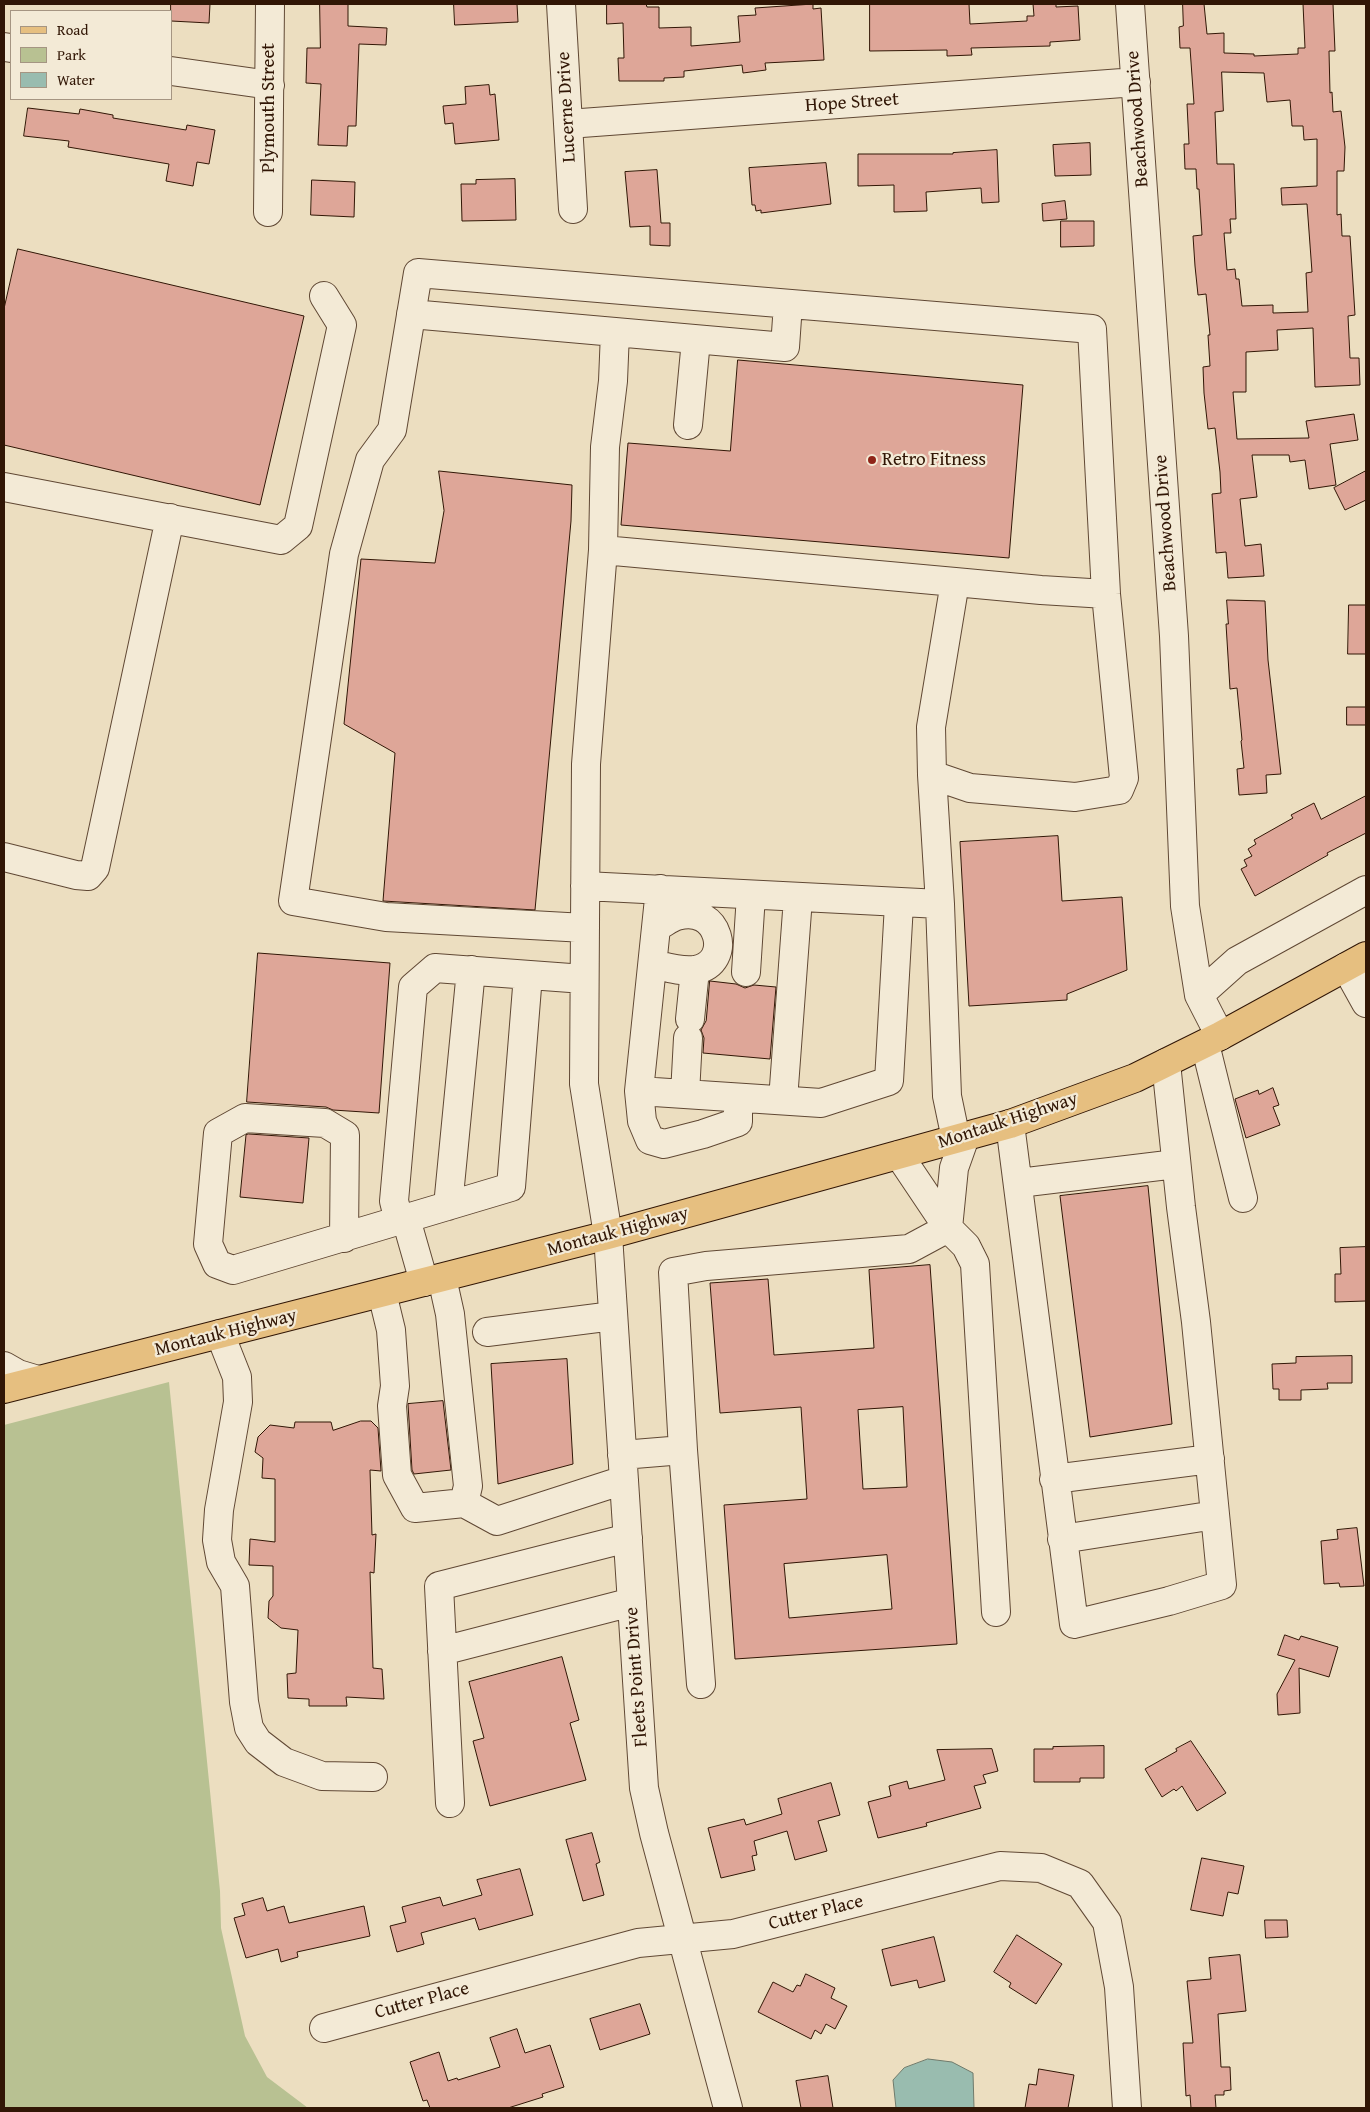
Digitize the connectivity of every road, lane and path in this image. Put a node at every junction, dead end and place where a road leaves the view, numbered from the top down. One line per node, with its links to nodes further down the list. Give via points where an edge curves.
1 (270, 4): 6 (street, Plymouth Street)
2 (561, 4): 7 (street, Lucerne Drive)
3 (1130, 4): 5 (street, Beachwood Drive)
4 (172, 71): 6 (street)
5 (1136, 82): 7 (street, Hope Street); 39 (street, Beachwood Drive, via 1174,636 1185,906)
6 (270, 85): 9 (street, Plymouth Street)
7 (568, 124): 8 (street, Lucerne Drive)
8 (573, 209)
9 (268, 212)
10 (324, 296): 17 (street, via 342,326 298,526 281,540)
11 (788, 304): 12 (street, via 418,272); 14 (street, via 784,347); 20 (street, via 1092,329)
12 (411, 314): 13 (street); 31 (street, via 392,430 370,460 344,554 293,901 386,917)
13 (616, 332): 14 (street); 18 (street, Fleets Point Drive, via 605,447)
14 (696, 340): 15 (street)
15 (688, 426)
16 (4, 487): 17 (street)
17 (170, 518): 22 (street, via 95,868 88,876 76,875)
18 (603, 550): 19 (street); 23 (street, Fleets Point Drive, via 586,764)
19 (955, 582): 20 (street); 21 (street, via 931,727)
20 (1106, 594): 21 (street, via 1124,778 1119,790 1075,797 970,788)
21 (932, 775): 29 (street)
22 (4, 857)
23 (585, 886): 24 (street); 31 (street, Fleets Point Drive)
24 (660, 889): 26 (street); 30 (street)
25 (1366, 890): 39 (street, via 1237,961)
26 (751, 895): 27 (street); 36 (street)
27 (798, 898): 28 (street); 46 (street)
28 (899, 904): 29 (street); 46 (street, via 889,1081 821,1103)
29 (940, 904): 48 (street, via 947,1096)
30 (656, 927): 33 (street); 35 (street, via 677,916 691,915 708,920 715,928 718,943 709,964)
31 (585, 928): 38 (street, Fleets Point Drive)
32 (1356, 961): 40 (street); 41 (main road, Montauk Highway)
33 (652, 964): 35 (street); 43 (street)
34 (471, 970): 37 (street); 53 (street); 54 (street, via 435,968 413,987 394,1201)
35 (695, 970): 44 (street)
36 (746, 972)
37 (528, 975): 38 (street); 53 (street, via 511,1188)
38 (584, 979): 56 (street, Fleets Point Drive, via 584,1084)
39 (1199, 995): 41 (street, Beachwood Drive)
40 (1366, 1003)
41 (1212, 1040): 42 (main road, Montauk Highway); 52 (street, Beachwood Drive)
42 (1166, 1063): 47 (main road, Montauk Highway, via 1135,1078); 50 (street)
43 (639, 1092): 44 (street); 45 (street, via 642,1121 650,1140 664,1144 738,1122)
44 (685, 1094): 45 (street)
45 (738, 1098): 46 (street)
46 (783, 1100)
47 (1010, 1124): 48 (main road, Montauk Highway); 51 (street)
48 (961, 1138): 49 (main road, Montauk Highway); 55 (street, via 954,1168)
49 (899, 1155): 55 (street); 56 (main road, Montauk Highway)
50 (1176, 1164): 51 (street); 66 (street)
51 (1018, 1183): 68 (street)
52 (1243, 1198)
53 (448, 1206): 54 (street)
54 (399, 1221): 57 (street); 58 (street)
55 (948, 1228): 65 (street, via 909,1249 706,1266 673,1272); 74 (street, via 966,1246 975,1264)
56 (608, 1235): 58 (main road, Montauk Highway); 59 (street, Fleets Point Drive)
57 (344, 1238): 57 (street, via 345,1135 324,1123 245,1118 218,1133 208,1244 217,1264 234,1270)
58 (414, 1285): 61 (main road, Montauk Highway); 69 (street, via 450,1314 468,1486); 69 (street, via 390,1330 398,1475 415,1508)
59 (613, 1316): 60 (street); 67 (street, Fleets Point Drive)
60 (487, 1332)
61 (220, 1334): 63 (main road, Montauk Highway); 77 (street, via 237,1376 238,1402 219,1510 217,1540 221,1562 235,1586 249,1728 258,1742 284,1762 322,1776)
62 (4, 1366): 63 (street)
63 (38, 1380): 64 (main road, Montauk Highway)
64 (4, 1389)
65 (683, 1450): 67 (street); 76 (street)
66 (1210, 1459): 68 (street); 70 (street)
67 (623, 1467): 69 (street, via 497,1521); 71 (street, Fleets Point Drive)
68 (1054, 1479): 72 (street)
69 (464, 1503)
70 (1215, 1515): 72 (street); 72 (street, via 1222,1586 1074,1624)
71 (628, 1538): 73 (street, Fleets Point Drive); 75 (street, via 439,1586)
72 (1062, 1539)
73 (632, 1602): 75 (street); 79 (street, Fleets Point Drive, via 644,1788)
74 (996, 1612)
75 (442, 1651): 78 (street)
76 (701, 1684)
77 (373, 1778)
78 (450, 1803)
79 (683, 1939): 80 (street, Cutter Place, via 638,1943); 81 (street, Fleets Point Drive); 82 (street, Cutter Place, via 733,1934 1000,1866 1041,1868 1080,1884 1107,1922 1119,1987)
80 (324, 2028)
81 (728, 2108)
82 (1127, 2108)

